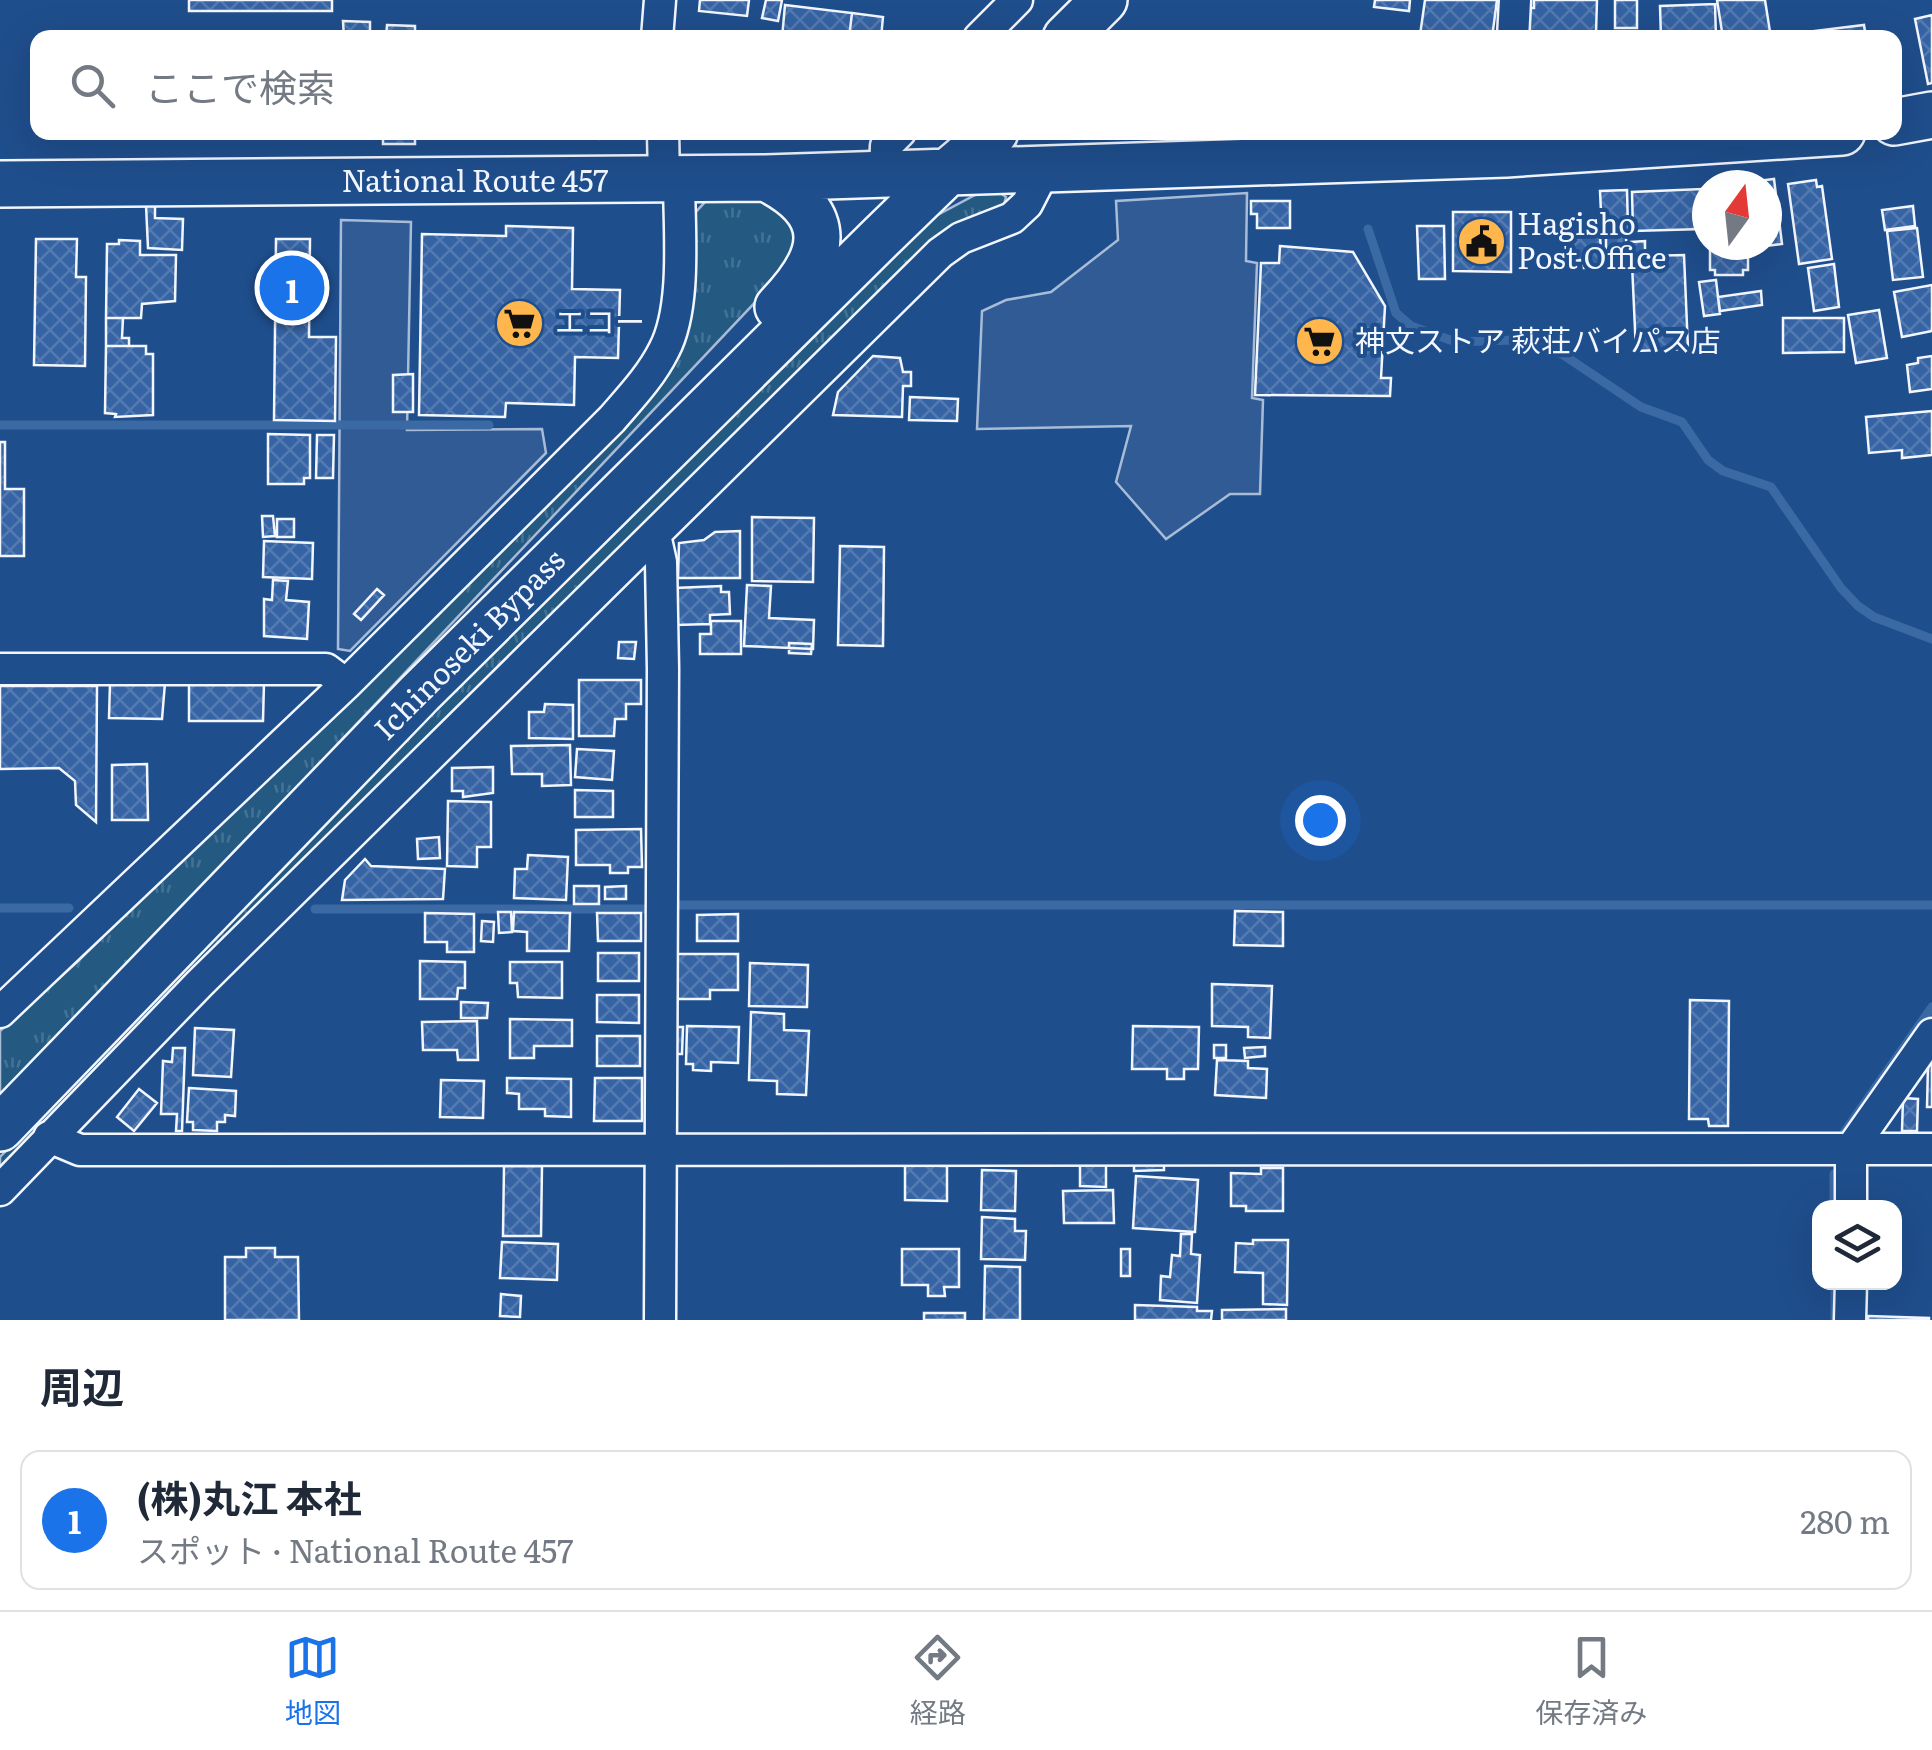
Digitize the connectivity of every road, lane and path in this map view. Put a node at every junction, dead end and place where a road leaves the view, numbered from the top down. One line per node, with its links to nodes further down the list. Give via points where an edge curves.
1 (660, 0): 6 (street)
2 (1017, 0): 7 (street)
3 (1104, 0): 8 (highway)
4 (1134, 0): 9 (highway)
5 (1515, 0): 10 (street)
6 (658, 30)
7 (987, 30)
8 (1074, 30)
9 (1104, 30)
10 (1513, 30)
11 (1932, 115): 12 (highway)
12 (1902, 121)
13 (665, 140): 22 (street)
14 (972, 140): 20 (highway, Ichinoseki Bypass)
15 (987, 140): 20 (highway, Ichinoseki Bypass)
16 (1598, 140): 17 (highway, National Route 457)
17 (1507, 143): 19 (highway, National Route 457)
18 (892, 153): 20 (highway, National Route 457); 21 (highway, National Route 457)
19 (1046, 169): 20 (highway, National Route 457); 24 (street, via 1027,204 940,253)
20 (949, 172): 27 (highway, Ichinoseki Bypass)
21 (766, 178): 22 (highway, National Route 457); 27 (highway, via 797,197 816,226 814,262 801,284 506,589)
22 (672, 179): 23 (highway, National Route 457); 26 (street, via 678,290 667,346 648,376)
23 (0, 184)
24 (655, 535): 31 (street); 34 (street, via 663,668)
25 (0, 669): 26 (street, via 326,669)
26 (346, 684): 28 (street)
27 (420, 694): 30 (highway, Ichinoseki Bypass)
28 (0, 1012)
29 (1932, 1034): 32 (street)
30 (0, 1128)
31 (49, 1137): 34 (street, via 80,1150); 35 (street)
32 (1851, 1149): 33 (street); 34 (street); 36 (street)
33 (1932, 1149)
34 (660, 1150): 38 (street)
35 (0, 1190)
36 (1851, 1200)
37 (1850, 1290): 39 (street)
38 (660, 1320)
39 (1850, 1320)

